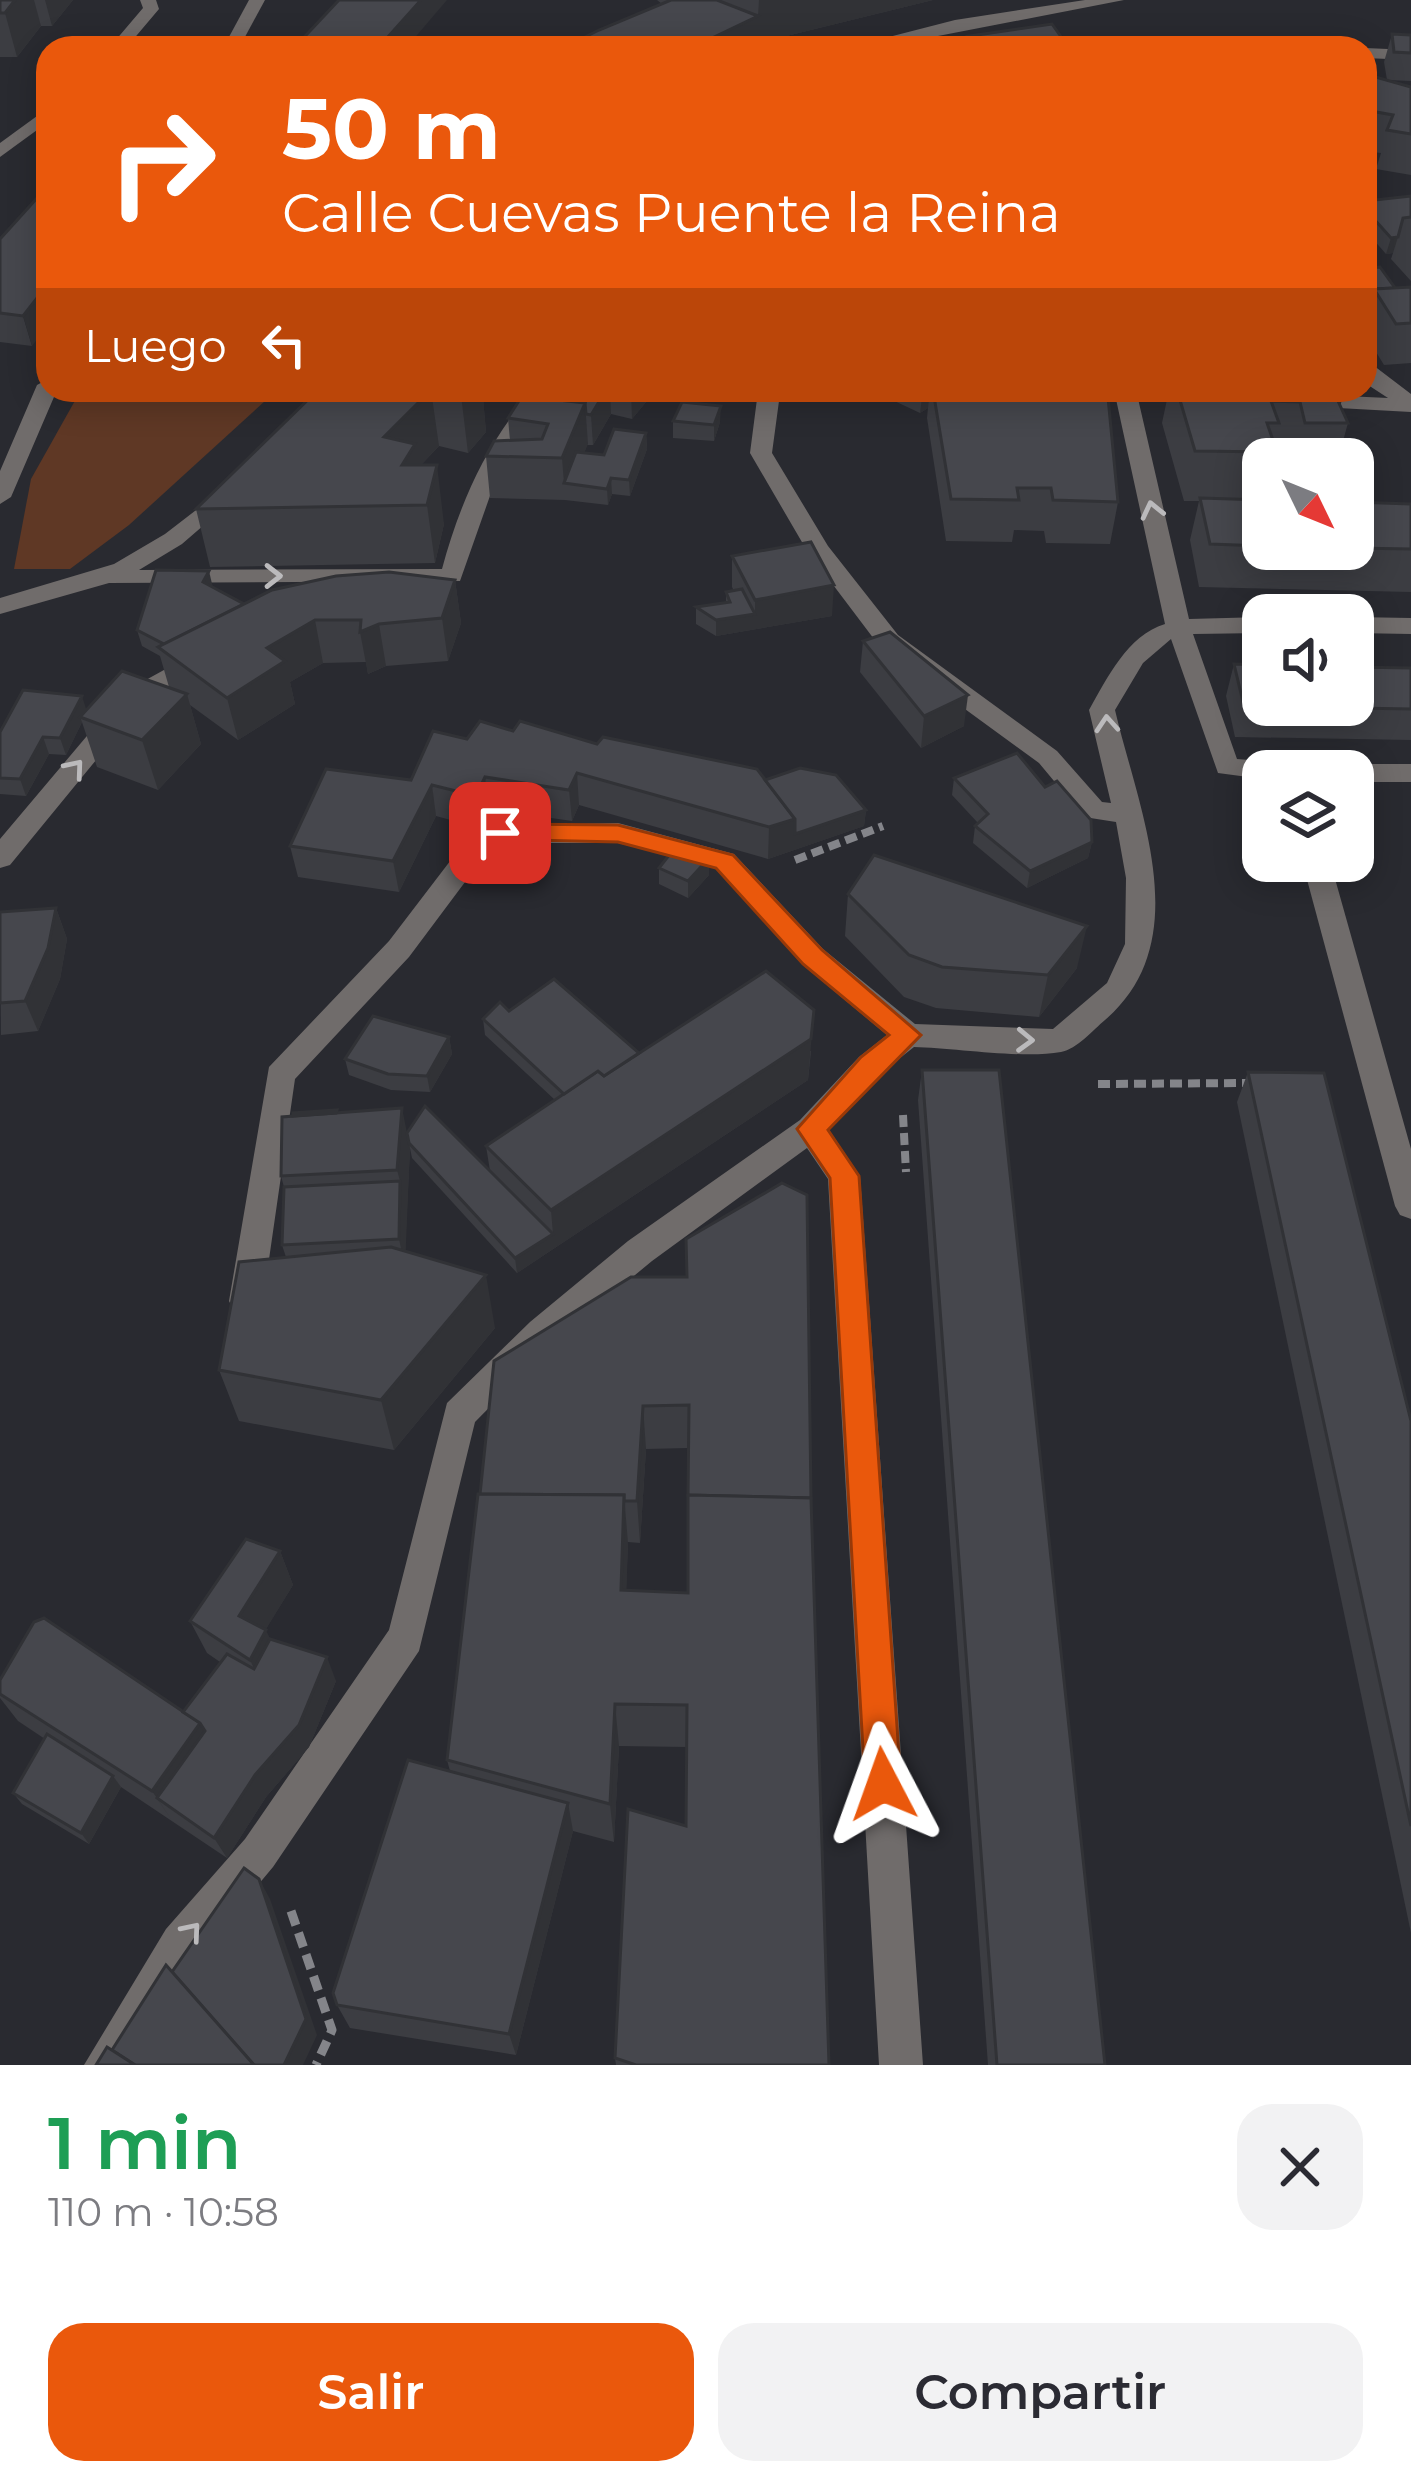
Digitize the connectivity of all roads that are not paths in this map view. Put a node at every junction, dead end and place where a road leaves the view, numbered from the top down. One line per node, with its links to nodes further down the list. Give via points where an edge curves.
1 (148, 0): 4 (street, via 151,9)
2 (256, 0): 5 (street)
3 (1116, 0): 6 (street)
4 (127, 36)
5 (237, 36)
6 (907, 36)
7 (1377, 54): 8 (street)
8 (1411, 55)
9 (36, 123): 10 (street)
10 (0, 152)
11 (1377, 381): 17 (street)
12 (41, 402): 19 (street)
13 (536, 402): 20 (street, via 492,457 452,576)
14 (768, 402): 32 (street, via 761,453 818,549 889,641 1048,757 1094,810)
15 (1128, 402): 24 (street, one-way to 15)
16 (1353, 402): 17 (street)
17 (1411, 405)
18 (251, 470): 21 (street, via 186,534)
19 (0, 497)
20 (393, 576): 21 (street, one-way to 20); 22 (street)
21 (114, 577): 23 (street)
22 (334, 603)
23 (0, 606)
24 (1178, 625): 25 (street); 29 (street, via 1227,767); 32 (street, one-way to 24, via 1102,710 1130,658)
25 (1242, 625)
26 (1374, 625): 27 (street)
27 (1411, 626)
28 (219, 647): 33 (street, one-way to 28, via 133,698)
29 (1242, 768)
30 (1374, 772): 31 (street)
31 (1411, 773)
32 (1125, 814): 35 (street, one-way to 32, via 1058,1041 1130,976 1145,932)
33 (0, 858)
34 (1322, 882): 37 (street)
35 (908, 1035): 36 (street); 38 (street, via 813,957 724,861 618,833 500,833 467,859 399,949 280,1075)
36 (812, 1129): 39 (street, one-way to 36, via 181,1944 259,1853 406,1637 459,1414 640,1251); 40 (street, via 844,1176)
37 (1411, 1206)
38 (239, 1339)
39 (106, 2065)
40 (901, 2065)

